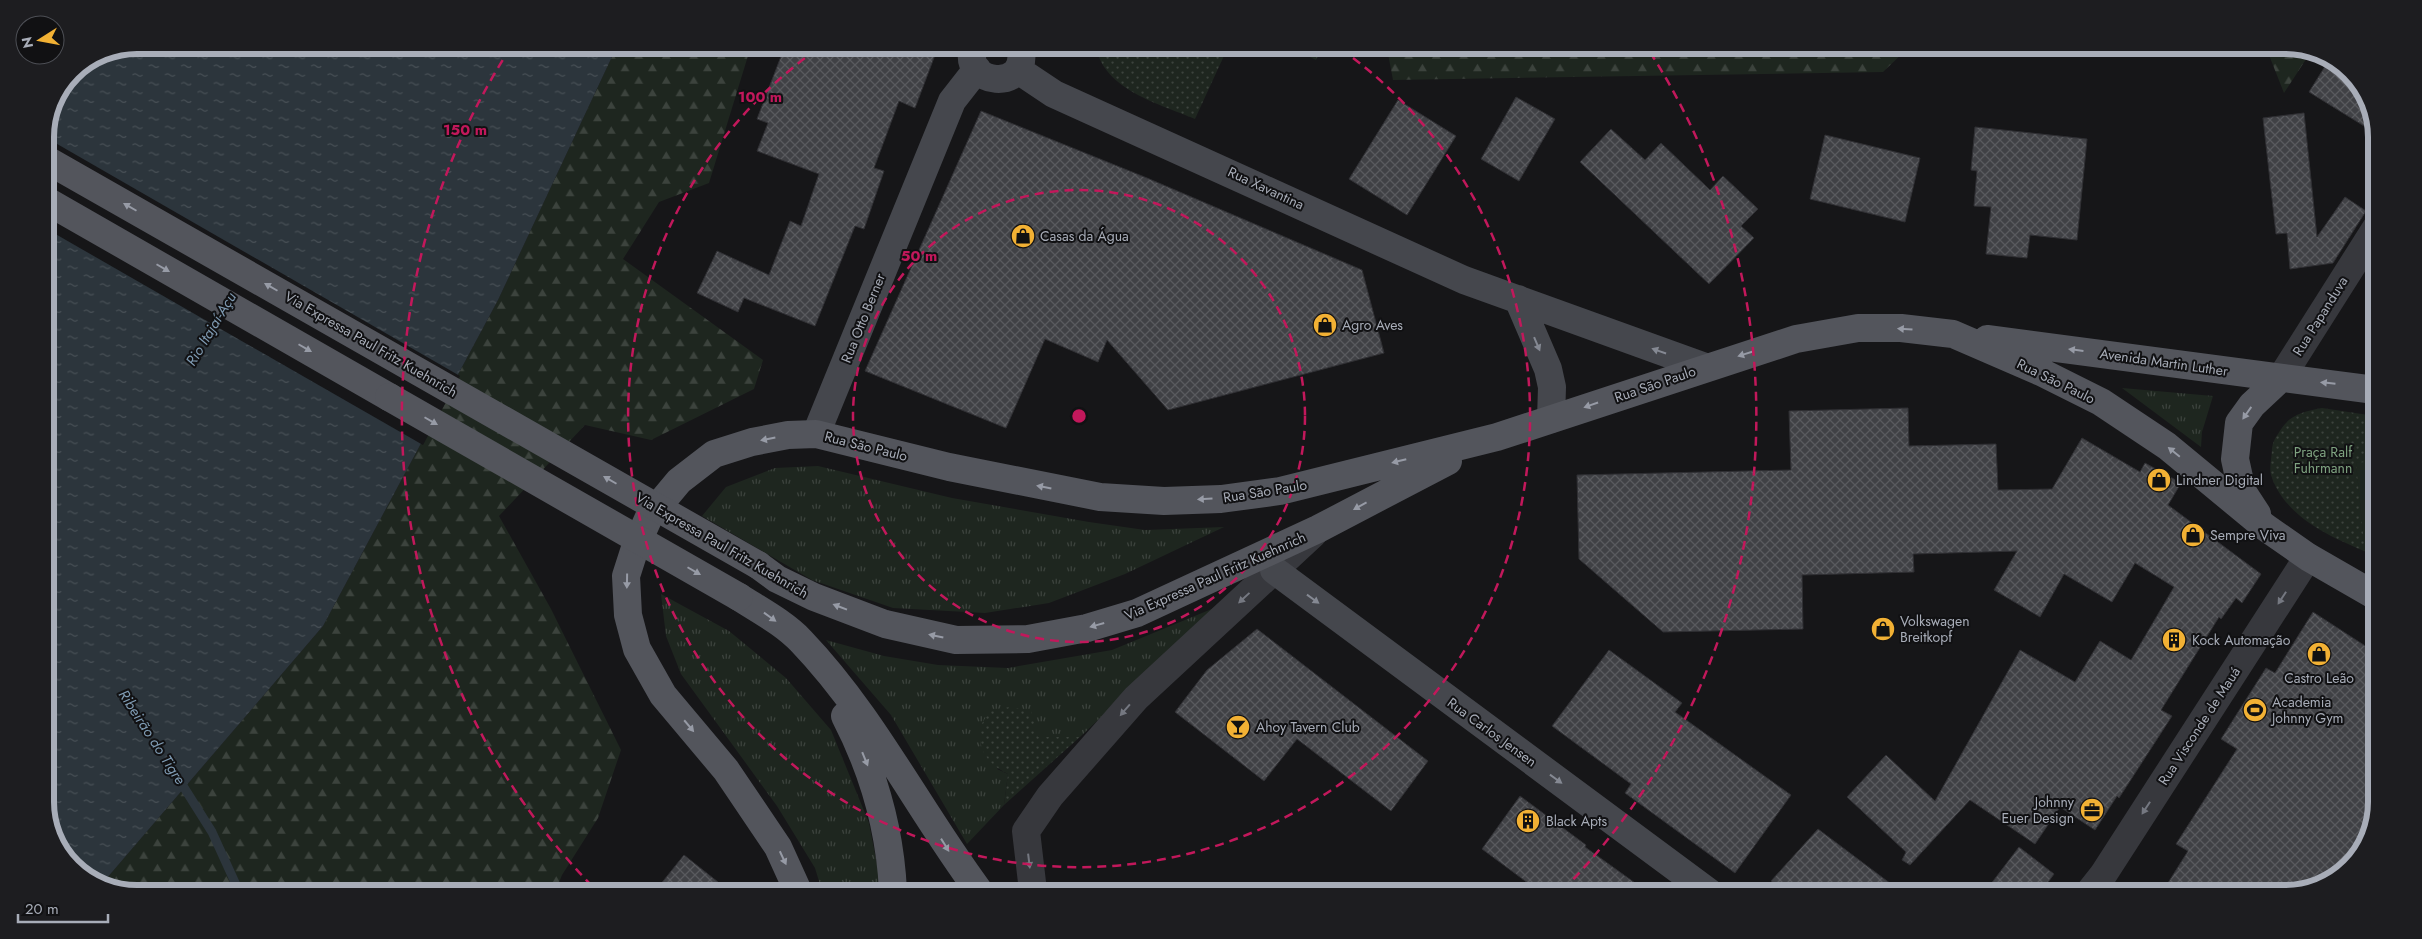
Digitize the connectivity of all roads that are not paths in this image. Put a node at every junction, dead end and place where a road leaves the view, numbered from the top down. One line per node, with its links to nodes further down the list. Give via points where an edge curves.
1 (975, 58): 2 (street, via 984,76 993,80 1010,77); 12 (street, Rua Otto Berner, via 952,101)
2 (1019, 58): 6 (street, Rua Xavantina, via 1054,94 1464,280)
3 (54, 164): 15 (main road, Via Expressa Paul Fritz Kuehnrich, one-way to 3, bridge, via 1138,613 1087,628 1028,639 956,640 886,624 814,597 777,579 758,565)
4 (54, 205): 19 (main road, one-way to 19, bridge, via 739,597)
5 (2368, 241): 9 (street, Rua Papanduva)
6 (1518, 299): 8 (street, Rua Xavantina, one-way to 6); 11 (street, one-way to 11, via 1548,369 1552,387)
7 (1953, 334): 8 (main road, Rua São Paulo, one-way to 8, via 1901,328 1858,328 1796,339); 9 (main road, Avenida Martin Luther, one-way to 7); 14 (main road, Rua São Paulo, one-way to 7, via 2167,446 2101,402)
8 (1705, 367): 11 (main road, Rua São Paulo, one-way to 11)
9 (2281, 378): 10 (main road, Avenida Martin Luther, one-way to 9); 14 (main road, Rua São Paulo, one-way to 14, via 2252,405 2239,423 2235,459 2242,491)
10 (2368, 389)
11 (1551, 419): 13 (main road, Rua São Paulo)
12 (816, 434): 13 (main road, Rua São Paulo, one-way to 12, via 1280,491 1164,501 1100,497 1044,487); 20 (main road, Rua São Paulo, one-way to 20, via 752,442 714,454 679,481 649,517 626,576 628,615 637,649 663,695 726,770 778,847)
13 (1497, 437): 15 (main road, Via Expressa Paul Fritz Kuehnrich, one-way to 15)
14 (2266, 527): 16 (main road, Rua São Paulo)
15 (1318, 529): 17 (street)
16 (2308, 557): 18 (main road, Rua São Paulo); 25 (street, Rua Visconde de Mauá, one-way to 25)
17 (1274, 570): 23 (street, one-way to 23, via 1136,698 1050,796 1026,831); 24 (street, Rua Carlos Jensen, one-way to 24)
18 (2368, 590)
19 (800, 639): 21 (main road, one-way to 21, via 846,718 874,781 886,822); 22 (main road, one-way to 22, via 855,706)
20 (795, 885)
21 (893, 885)
22 (975, 885)
23 (1032, 885)
24 (1699, 885)
25 (2095, 885)

